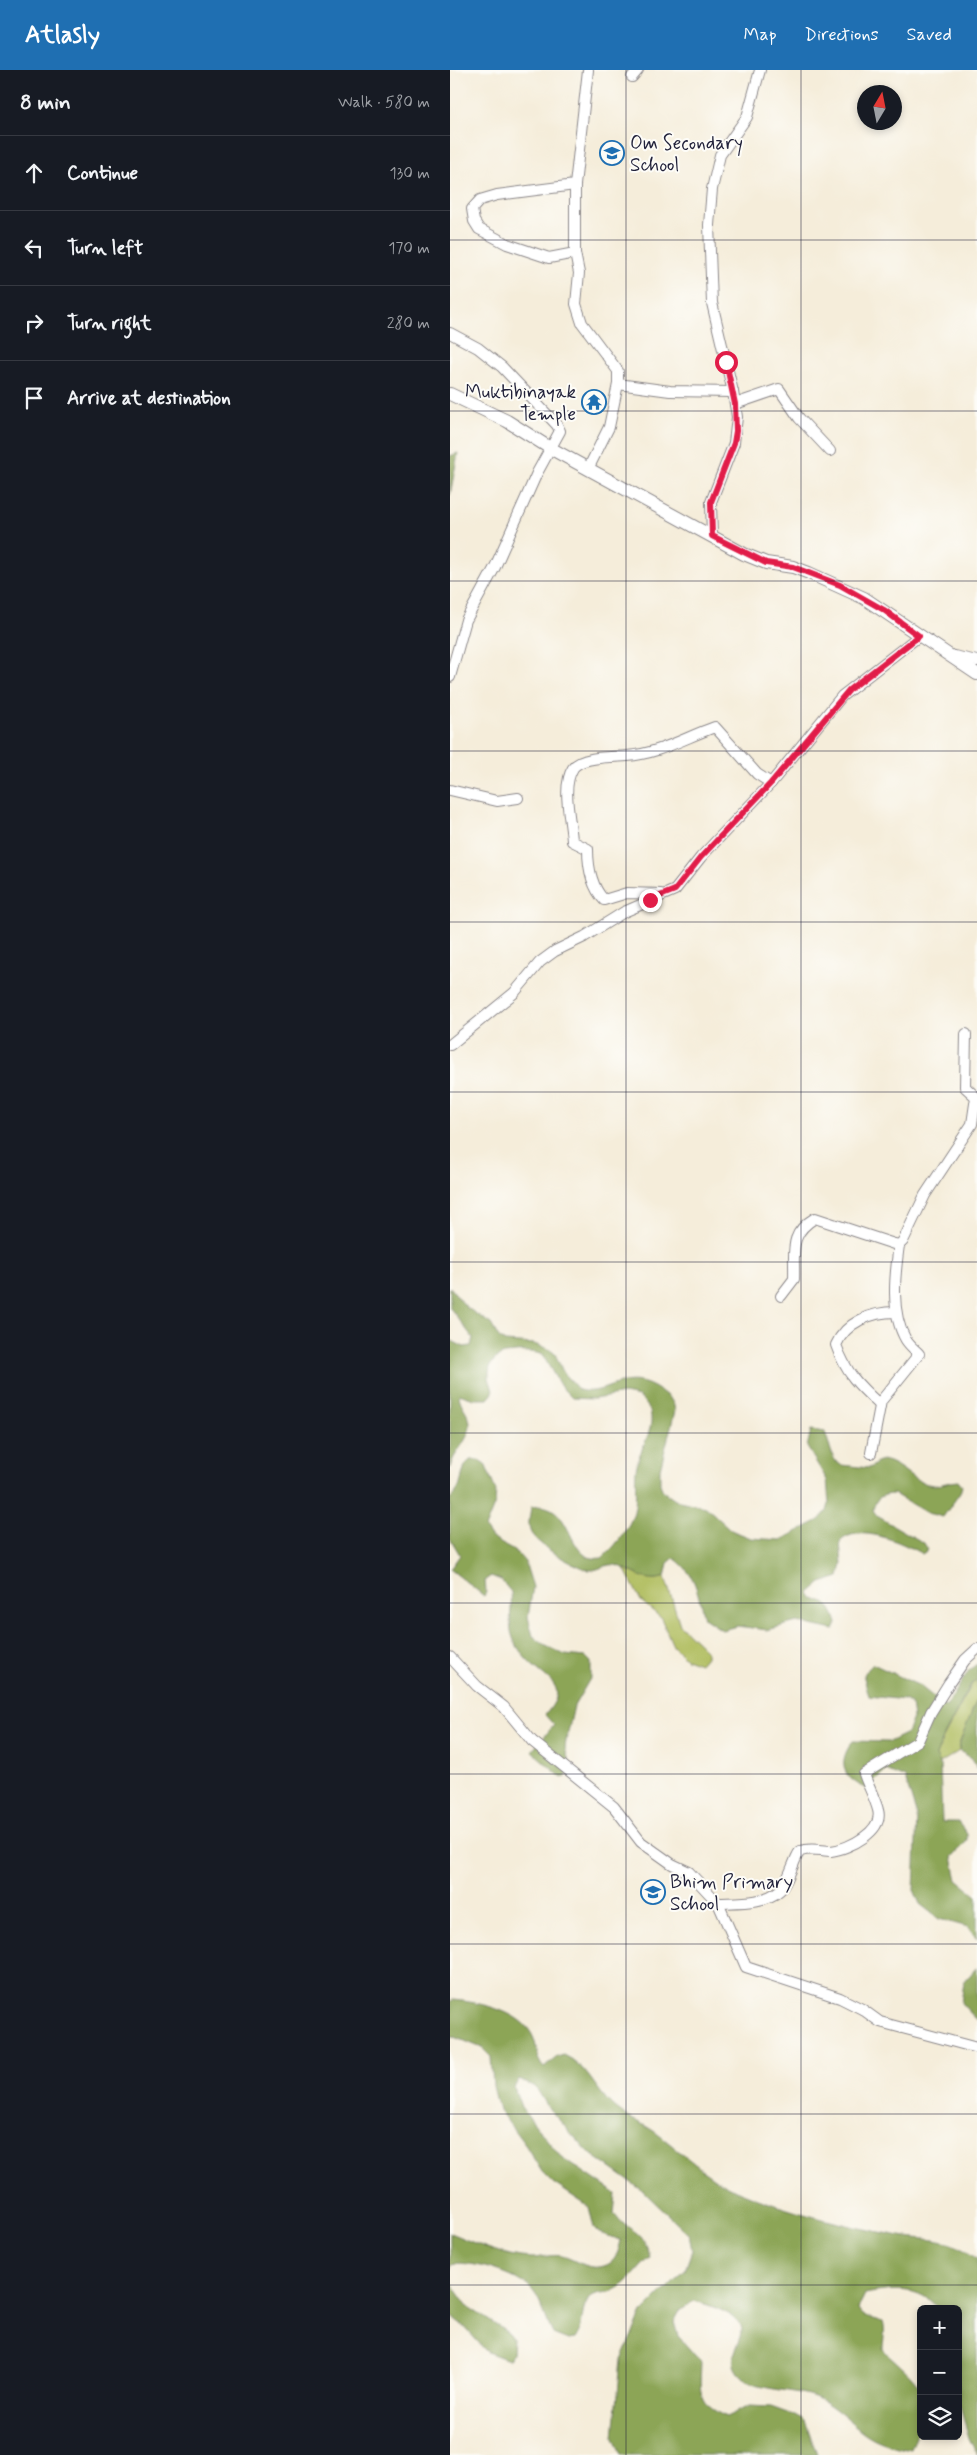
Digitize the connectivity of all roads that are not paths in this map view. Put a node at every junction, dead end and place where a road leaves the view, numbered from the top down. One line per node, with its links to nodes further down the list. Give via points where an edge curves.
1 (588, 70): 3 (street)
2 (760, 70): 7 (street, via 747,117 720,155 712,189 709,225 712,303)
3 (575, 185): 4 (street); 4 (street, via 497,195 480,200 472,209 479,229 507,244 549,258)
4 (575, 253): 6 (street, via 579,273 577,312 596,344 618,371)
5 (450, 333): 10 (street, via 502,366 560,428)
6 (618, 384): 7 (street, via 670,391); 12 (street, via 609,427)
7 (733, 392): 9 (street)
8 (450, 394): 10 (street, via 507,421)
9 (735, 404): 11 (street, via 779,389 799,418); 13 (street, via 734,443 711,502)
10 (550, 448): 12 (street); 18 (street, via 485,587 466,620)
11 (830, 451)
12 (588, 468): 13 (street)
13 (712, 536): 14 (street, via 766,563 793,567 840,585 884,610)
14 (919, 636): 15 (street); 19 (street, via 849,690)
15 (953, 656): 16 (street); 17 (street)
16 (977, 661)
17 (977, 674)
18 (450, 677)
19 (771, 783): 22 (street, via 701,857 675,890); 22 (street, via 757,774 715,727 665,748 637,755 612,755 574,766 570,773 568,798 572,841 588,848 588,860 598,894 604,900 628,893)
20 (450, 790): 21 (street, via 497,801)
21 (518, 798)
22 (665, 894): 24 (street, via 624,912 555,951 540,962 514,993)
23 (966, 1034): 25 (street, via 965,1087 976,1097 972,1124 924,1195)
24 (450, 1045)
25 (899, 1245): 26 (street, via 815,1218 798,1232 793,1257 794,1279); 27 (street)
26 (781, 1296)
27 (896, 1312): 28 (street, via 906,1340 918,1354); 28 (street, via 863,1318 842,1332 836,1345 844,1367)
28 (880, 1405): 29 (street)
29 (870, 1453)
30 (977, 1649): 32 (street, via 949,1683 918,1741 864,1774 879,1811 878,1822 868,1834 851,1845 832,1851 801,1850 790,1876 779,1891 766,1897)
31 (450, 1658): 32 (street, via 477,1686 504,1707 532,1741 614,1807 641,1842 689,1872)
32 (718, 1903): 33 (street, via 746,1967 840,1998 880,2022)
33 (977, 2048)

